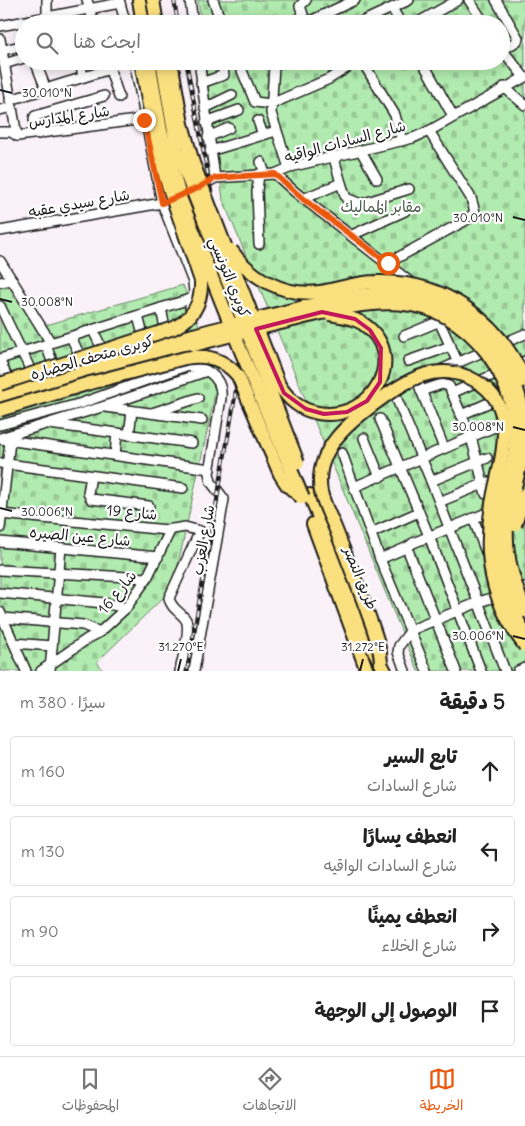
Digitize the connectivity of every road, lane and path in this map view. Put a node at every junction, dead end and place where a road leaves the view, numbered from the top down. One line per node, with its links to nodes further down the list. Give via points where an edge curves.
1 (49, 0): 16 (street)
2 (139, 0): 20 (highway)
3 (153, 0): 21 (highway)
4 (162, 0): 22 (highway)
5 (190, 0): 23 (street)
6 (213, 0): 24 (street)
7 (306, 0): 25 (street, via 300,6)
8 (354, 0): 26 (street)
9 (409, 0): 15 (street)
10 (458, 0): 29 (street)
11 (469, 0): 30 (street)
12 (496, 0): 31 (street)
13 (123, 1): 14 (street); 18 (street); 19 (highway)
14 (88, 4): 17 (street)
15 (392, 8): 27 (street); 28 (street)
16 (47, 15)
17 (56, 15)
18 (125, 15)
19 (130, 15)
20 (142, 15)
21 (156, 15)
22 (164, 15)
23 (192, 15)
24 (219, 15)
25 (305, 15)
26 (323, 15)
27 (377, 15)
28 (396, 15)
29 (431, 15)
30 (479, 15)
31 (505, 15)
32 (15, 23): 34 (street)
33 (510, 24): 36 (street, via 518,38)
34 (0, 26)
35 (0, 39): 38 (street)
36 (510, 45)
37 (15, 47): 38 (street)
38 (1, 51): 41 (street)
39 (510, 59): 59 (street)
40 (15, 63): 41 (street)
41 (3, 69): 66 (street)
42 (39, 70): 62 (street)
43 (82, 70): 58 (street)
44 (98, 70): 58 (street)
45 (110, 70): 65 (street)
46 (136, 70): 73 (street)
47 (141, 70): 134 (highway, bridge, via 152,134 199,273 200,300 190,317 174,328)
48 (151, 70): 176 (highway, كوبري التونسي, bridge, via 161,131 181,200 241,351)
49 (164, 70): 176 (highway, كوبري التونسي, bridge, via 177,150)
50 (173, 70): 100 (highway, bridge, via 188,147)
51 (199, 70): 60 (street)
52 (223, 70): 60 (street, via 224,75)
53 (242, 70): 67 (street, via 254,100)
54 (276, 70): 67 (street)
55 (343, 70): 67 (street)
56 (368, 70): 84 (street, via 395,115)
57 (427, 70): 72 (street)
58 (84, 77): 62 (street)
59 (525, 77): 61 (street, شارع السادات الواقيه)
60 (201, 83): 69 (street)
61 (504, 87): 68 (street); 72 (street, شارع السادات الواقيه)
62 (46, 89): 66 (street)
63 (232, 95): 69 (street)
64 (104, 96): 80 (street, via 35,116)
65 (119, 98)
66 (8, 100): 70 (street); 81 (street)
67 (271, 104): 77 (street)
68 (525, 104)
69 (205, 108): 75 (street)
70 (0, 110)
71 (239, 110): 75 (street)
72 (453, 116): 79 (street, شارع السادات الواقيه)
73 (144, 120): 80 (street, شارع المدارس); 97 (street)
74 (258, 121): 83 (street)
75 (206, 122): 82 (street)
76 (229, 128): 82 (street)
77 (276, 131): 83 (street); 89 (street)
78 (0, 132): 81 (street, شارع المدارس)
79 (429, 132): 84 (street, شارع السادات الواقيه); 104 (street, via 471,198 475,212)
80 (39, 134): 81 (street, شارع المدارس)
81 (17, 136)
82 (208, 137): 85 (street)
83 (262, 139): 85 (street)
84 (402, 141): 86 (street, شارع السادات الواقيه)
85 (210, 151): 92 (street)
86 (361, 151): 87 (street, شارع السادات الواقيه); 93 (street)
87 (334, 158): 89 (street, شارع السادات الواقيه); 94 (street)
88 (261, 162): 90 (street)
89 (289, 168): 91 (street, شارع السادات الواقيه)
90 (262, 174): 91 (street, شارع السادات الواقيه); 92 (street, شارع السادات الواقيه); 102 (street, via 257,191)
91 (275, 174): 96 (street)
92 (215, 178): 97 (street, شارع السادات الواقيه)
93 (377, 179)
94 (341, 183): 95 (street, via 346,198 361,204); 96 (street)
95 (409, 189)
96 (303, 199): 101 (street)
97 (162, 203): 99 (street, شارع سيدي عقبه); 107 (street, via 193,282)
98 (405, 211): 101 (street)
99 (0, 231)
100 (220, 232): 110 (highway, bridge, via 284,393 312,412 336,415 367,401 375,392 383,370 381,348 376,337 363,324 348,317); 133 (highway, bridge, via 249,271 286,290 308,293 364,283 398,282 422,286 454,299 482,318 499,337 515,359)
101 (352, 235): 104 (street)
102 (258, 244)
103 (0, 261): 105 (street)
104 (388, 263): 112 (street, via 417,288)
105 (12, 280): 106 (street); 120 (street)
106 (0, 282)
107 (193, 298): 109 (street); 113 (street, via 186,314)
108 (0, 306): 123 (street)
109 (161, 308): 111 (street); 113 (street)
110 (322, 312): 119 (highway, bridge); 210 (highway, bridge, via 377,302 420,307 462,328 478,342 496,367 509,395 516,435 499,525 500,564 507,595)
111 (138, 316): 114 (street); 116 (street)
112 (440, 322): 117 (street); 121 (street)
113 (165, 328): 116 (street)
114 (93, 330): 118 (street); 122 (street)
115 (525, 334): 128 (street)
116 (143, 335): 122 (street)
117 (404, 336)
118 (71, 337): 120 (street); 124 (street)
119 (193, 340): 137 (highway, كوبرى متحف الحضاره, via 84,366); 140 (highway, كوبرى متحف الحضاره); 151 (highway, bridge, via 366,293 395,293 422,298 459,314 480,331 504,361 519,395)
120 (48, 344): 123 (street); 129 (street)
121 (451, 346): 126 (street); 128 (street)
122 (102, 349): 124 (street)
123 (21, 352): 125 (street); 131 (street)
124 (80, 356): 129 (street)
125 (0, 360): 134 (street)
126 (408, 361)
127 (525, 361): 138 (street)
128 (458, 362): 132 (street)
129 (53, 364): 131 (street)
130 (207, 371): 141 (street); 150 (street, via 183,367 82,403); 166 (street, شارع العزب, via 222,388)
131 (31, 372): 134 (street)
132 (417, 380): 136 (street); 162 (street, via 398,389 395,395)
133 (525, 381)
134 (3, 382)
135 (525, 386): 146 (street)
136 (421, 391): 138 (street, via 444,384); 159 (street)
137 (0, 393)
138 (452, 393): 146 (street)
139 (198, 398): 144 (street)
140 (0, 402)
141 (102, 407): 143 (street); 149 (street)
142 (0, 410): 176 (highway, bridge, via 185,358 215,358 232,368 238,376 287,485)
143 (132, 411): 144 (street); 153 (street)
144 (149, 413): 148 (street)
145 (525, 414): 156 (street)
146 (461, 415): 156 (street)
147 (380, 419): 165 (street)
148 (202, 420)
149 (43, 424): 152 (street); 157 (street)
150 (0, 425)
151 (525, 429)
152 (117, 433): 153 (street); 161 (street)
153 (129, 435): 158 (street)
154 (525, 436): 191 (highway, bridge, via 507,527)
155 (364, 438): 168 (street)
156 (471, 438): 159 (street); 163 (street)
157 (3, 439): 161 (street); 164 (street)
158 (192, 443)
159 (444, 448): 162 (street)
160 (342, 453): 172 (street)
161 (115, 456): 166 (street)
162 (422, 458): 165 (street); 169 (street)
163 (483, 460): 169 (street); 170 (street)
164 (4, 464): 167 (street); 171 (street)
165 (400, 467): 168 (street); 180 (street)
166 (210, 469): 220 (street, شارع العزب, via 211,482 224,499)
167 (91, 476): 173 (street); 179 (street, via 88,493 91,499)
168 (380, 477): 172 (street)
169 (431, 481): 178 (street)
170 (487, 482): 174 (street); 178 (street)
171 (2, 485): 181 (street)
172 (354, 487): 186 (street)
173 (183, 488)
174 (486, 494)
175 (525, 494): 191 (highway, bridge)
176 (307, 497): 215 (highway, طريق النصر); 221 (highway, طريق النصر)
177 (525, 501): 182 (street)
178 (439, 502): 183 (street)
179 (149, 506)
180 (419, 512): 186 (street); 187 (street)
181 (1, 514): 184 (street); 185 (street, شارع 19)
182 (473, 518): 183 (street); 199 (street)
183 (449, 527): 187 (street); 201 (street)
184 (0, 528)
185 (171, 530): 192 (street, شارع 16); 219 (street, شارع 19, via 185,527 200,532 169,598 188,626)
186 (371, 533): 193 (street)
187 (429, 536): 189 (street); 204 (street)
188 (0, 542): 190 (street, شارع عين الصيره)
189 (408, 547): 193 (street); 206 (street)
190 (61, 548): 192 (street, شارع عين الصيره); 195 (street)
191 (509, 552): 203 (highway, bridge, via 515,585)
192 (158, 557): 196 (street, شارع 16)
193 (380, 559): 208 (street)
194 (0, 570): 195 (street)
195 (59, 572): 196 (street); 200 (street)
196 (147, 578): 202 (street, شارع 16)
197 (525, 587): 199 (street)
198 (0, 593): 200 (street)
199 (503, 596): 201 (street); 214 (street)
200 (56, 598): 202 (street); 207 (street)
201 (479, 602): 204 (street); 226 (street)
202 (126, 608): 209 (street, شارع 16)
203 (525, 611)
204 (458, 612): 206 (street); 225 (street)
205 (2, 615): 207 (street); 211 (street)
206 (435, 621): 208 (street); 224 (street)
207 (54, 623): 209 (street, via 89,626); 212 (street)
208 (410, 630): 222 (street, via 398,652); 223 (street)
209 (100, 632): 217 (street, شارع 16, via 87,638)
210 (525, 635)
211 (14, 643): 212 (street); 218 (street)
212 (52, 646): 217 (street)
213 (525, 646): 215 (highway, bridge, via 500,604 489,555 492,505 505,444 502,414 497,402 483,386 462,375 441,371 406,382 366,409 336,438 322,469 322,494 376,635)
214 (525, 653)
215 (383, 667)
216 (525, 668): 227 (street)
217 (47, 670)
218 (26, 671)
219 (180, 671)
220 (194, 671)
221 (367, 671)
222 (404, 671)
223 (428, 671)
224 (456, 671)
225 (481, 671)
226 (505, 671)
227 (518, 671)

